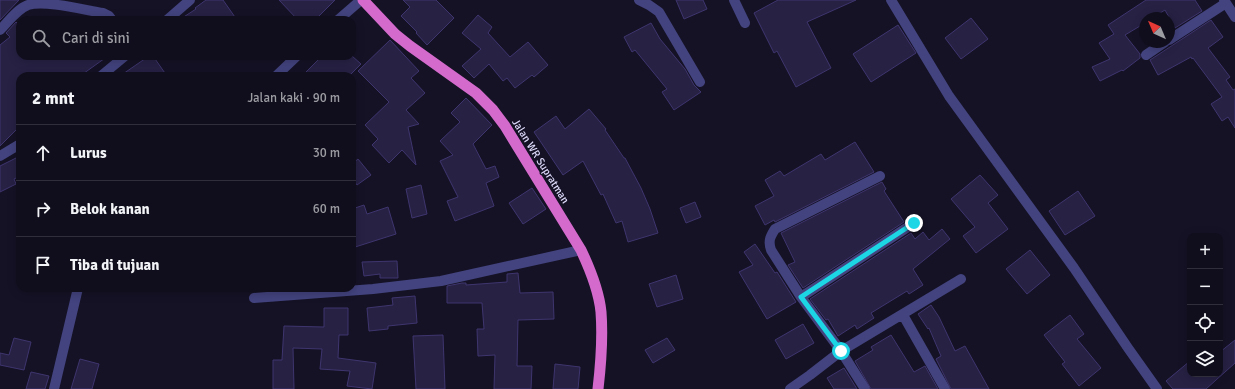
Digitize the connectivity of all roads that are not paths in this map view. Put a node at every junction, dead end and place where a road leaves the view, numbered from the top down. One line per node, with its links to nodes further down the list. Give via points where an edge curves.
1 (190, 0): 8 (street)
2 (362, 0): 9 (street); 25 (highway, Jalan WR Supratman, via 405,42 476,93 493,110 513,138)
3 (639, 0): 20 (street, via 659,12)
4 (734, 0): 11 (street)
5 (891, 0): 39 (street, via 949,96 1074,268)
6 (1225, 1): 10 (street); 13 (street)
7 (109, 16): 12 (street, via 46,3 36,4 19,11)
8 (172, 16)
9 (343, 16)
10 (1235, 17)
11 (744, 23)
12 (0, 30)
13 (1175, 36)
14 (1156, 48): 15 (street)
15 (1146, 55)
16 (119, 60): 18 (street)
17 (293, 60): 19 (street)
18 (106, 72)
19 (280, 72)
20 (700, 82)
21 (16, 146): 22 (street)
22 (0, 156)
23 (880, 176): 30 (street, via 775,228 768,243)
24 (914, 223): 30 (street)
25 (581, 250): 27 (street, via 441,281); 35 (highway, Jalan WR Supratman, via 601,310 602,350)
26 (961, 279): 32 (street)
27 (356, 290)
28 (77, 292): 34 (street)
29 (333, 292): 31 (street)
30 (801, 297): 33 (street)
31 (254, 298)
32 (903, 315): 33 (street); 38 (street)
33 (841, 351): 36 (street); 37 (street)
34 (54, 389)
35 (598, 389)
36 (790, 389)
37 (865, 389)
38 (945, 389)
39 (1157, 389)

